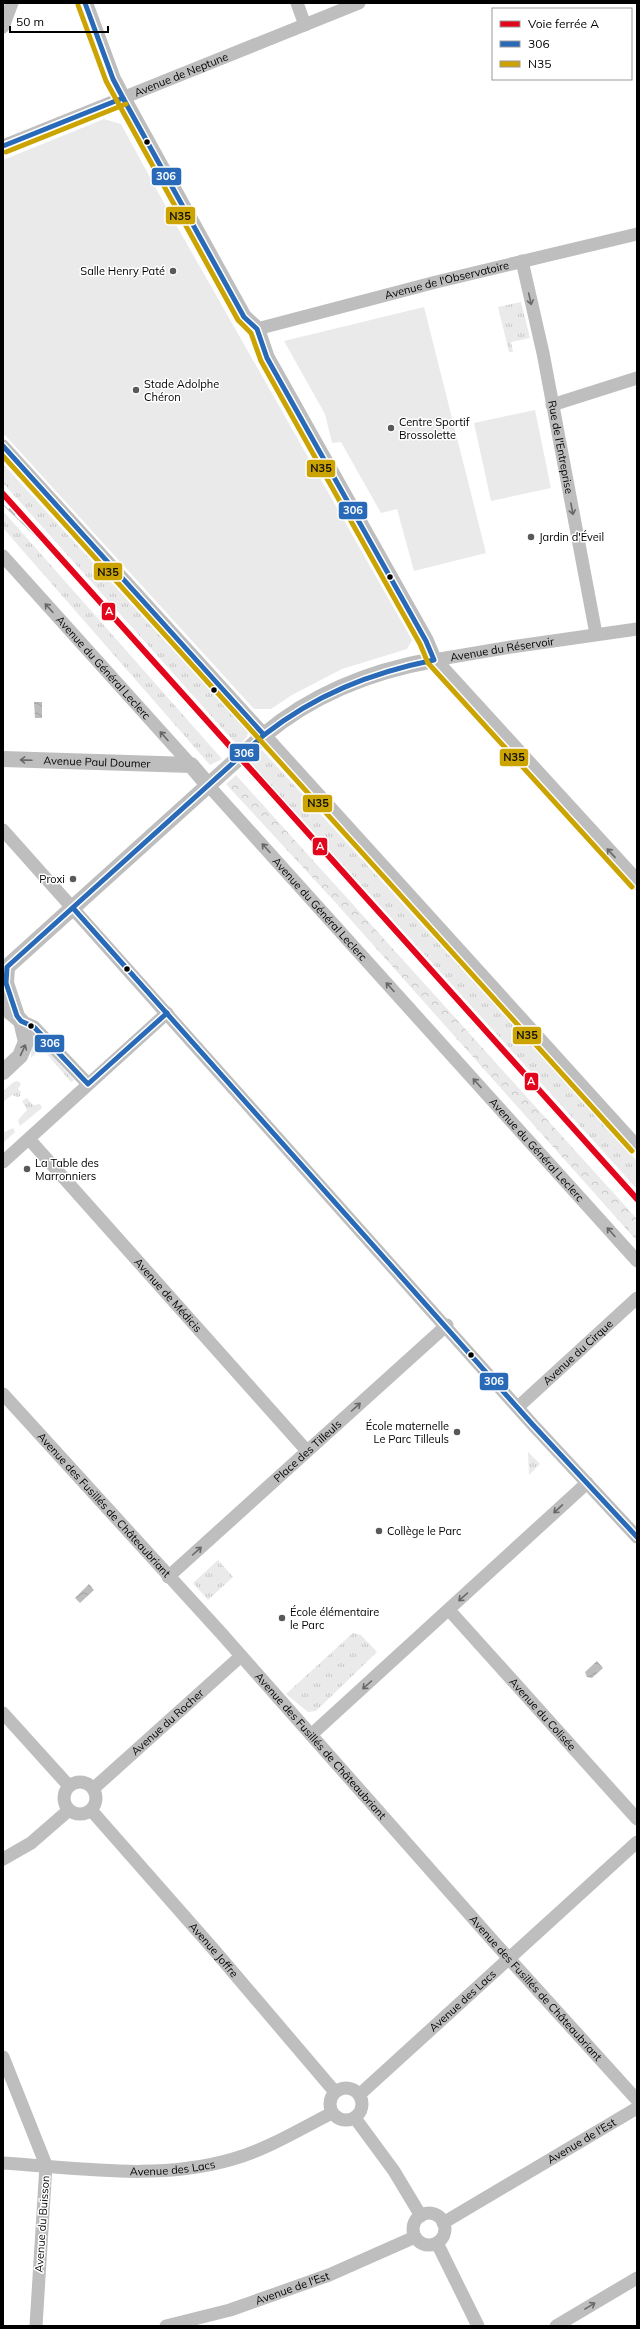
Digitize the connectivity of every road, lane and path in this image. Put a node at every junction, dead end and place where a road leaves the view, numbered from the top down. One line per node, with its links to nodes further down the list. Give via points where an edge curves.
1 (12, 3): 6 (street)
2 (85, 3): 7 (street, via 113,79)
3 (297, 3): 5 (street)
4 (360, 3): 5 (street, Avenue de Neptune)
5 (306, 25): 7 (street, Avenue de Neptune)
6 (3, 27)
7 (123, 98): 8 (street, Avenue de Neptune); 11 (street, via 244,317)
8 (3, 146)
9 (637, 234): 10 (street, Avenue de l'Observatoire)
10 (522, 261): 11 (street, Avenue de l'Observatoire); 13 (street, Rue de l'Entreprise, one-way to 13)
11 (257, 329): 18 (street, via 267,358 426,641)
12 (637, 378): 13 (street)
13 (552, 405): 17 (street, Rue de l'Entreprise, one-way to 17)
14 (3, 446): 19 (street)
15 (3, 556): 21 (street, Avenue du Général Leclerc, one-way to 15)
16 (637, 629): 17 (street, Avenue du Réservoir)
17 (596, 634): 18 (street, Avenue du Réservoir)
18 (434, 660): 19 (street, Avenue du Réservoir, via 355,680 290,714); 24 (street, one-way to 18)
19 (264, 735): 22 (street, Avenue du Réservoir); 33 (street)
20 (3, 759): 21 (street, Avenue Paul Doumer, one-way to 20)
21 (191, 765): 22 (street, Avenue du Général Leclerc)
22 (208, 785): 25 (street, Avenue du Réservoir); 35 (street, Avenue du Général Leclerc, one-way to 22)
23 (3, 830): 25 (street)
24 (637, 882)
25 (73, 908): 26 (street, Avenue du Réservoir); 28 (street)
26 (5, 967): 29 (street, via 6,983)
27 (3, 1006): 29 (street)
28 (167, 1013): 31 (street); 37 (street)
29 (19, 1018): 30 (street, one-way to 29, via 20,1056 26,1042); 31 (street, via 34,1027)
30 (3, 1072)
31 (88, 1084): 32 (street)
32 (28, 1139): 34 (street); 40 (street, Avenue de Médicis)
33 (637, 1146)
34 (3, 1162)
35 (637, 1261)
36 (637, 1298): 39 (street, Avenue du Cirque)
37 (447, 1325): 39 (street); 40 (street, Place des Tilleuls, one-way to 37)
38 (3, 1394): 43 (street, Avenue des Fusillés de Châteaubriant)
39 (518, 1407): 41 (street)
40 (307, 1451): 43 (street, Place des Tilleuls, one-way to 40)
41 (587, 1483): 42 (street); 44 (street, one-way to 44)
42 (637, 1537)
43 (168, 1577): 45 (street, Avenue des Fusillés de Châteaubriant)
44 (449, 1610): 47 (street, one-way to 47); 52 (street, Avenue du Colisée)
45 (241, 1656): 47 (street, Avenue des Fusillés de Châteaubriant); 49 (street, Avenue du Rocher)
46 (3, 1713): 48 (street)
47 (311, 1735): 55 (street, Avenue des Fusillés de Châteaubriant)
48 (69, 1786): 49 (street, via 79,1782); 50 (street, via 64,1796 64,1802)
49 (93, 1788): 51 (street, via 96,1801)
50 (69, 1810): 51 (street, via 77,1814); 54 (street, via 31,1843)
51 (91, 1810): 57 (street, Avenue Joffre)
52 (637, 1819)
53 (637, 1842): 55 (street, Avenue des Lacs)
54 (3, 1859)
55 (509, 1958): 58 (street, Avenue des Lacs); 59 (street, Avenue des Fusillés de Châteaubriant)
56 (3, 2057): 64 (street, Avenue du Buisson)
57 (335, 2092): 58 (street, via 345,2088); 61 (street, via 330,2102)
58 (358, 2095): 62 (street, via 362,2107)
59 (637, 2100)
60 (637, 2108): 66 (street, Avenue de l'Est)
61 (332, 2113): 62 (street, via 343,2120); 64 (street, Avenue des Lacs, via 276,2142 234,2159 190,2169 145,2172)
62 (355, 2118): 65 (street, via 394,2171)
63 (3, 2162): 64 (street, Avenue des Lacs)
64 (46, 2165): 70 (street, Avenue du Buisson)
65 (421, 2216): 66 (street, via 433,2214); 67 (street, via 413,2228)
66 (443, 2223): 68 (street, via 445,2232)
67 (415, 2237): 68 (street, via 426,2245); 71 (street, Avenue de l'Est, via 329,2275 230,2310)
68 (437, 2244): 72 (street)
69 (637, 2278): 73 (street, one-way to 69)
70 (36, 2326)
71 (166, 2326)
72 (478, 2326)
73 (556, 2326)

